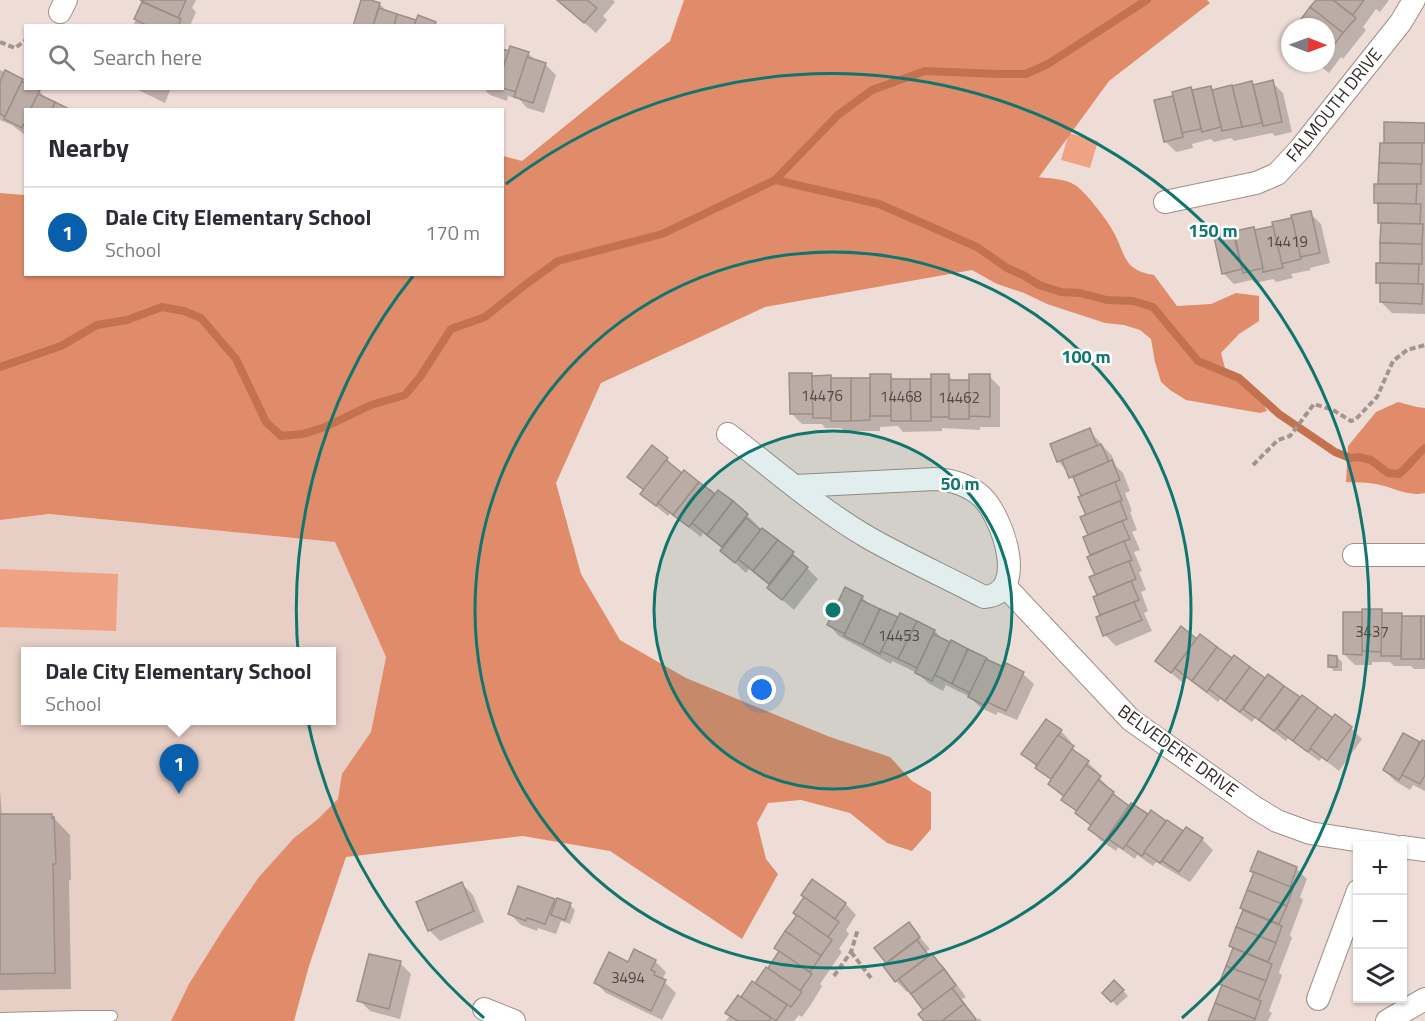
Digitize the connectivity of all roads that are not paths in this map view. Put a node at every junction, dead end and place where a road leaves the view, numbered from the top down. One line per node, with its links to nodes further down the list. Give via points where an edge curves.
1 (1414, 0): 2 (street, FALMOUTH DRIVE, via 1401,22 1277,174 1256,183)
2 (1165, 202)
3 (728, 434): 4 (street)
4 (796, 486): 7 (street, via 869,538 984,597); 7 (street, via 934,479 965,486 982,497 994,513 1009,564)
5 (1354, 555): 6 (street)
6 (1425, 555)
7 (1005, 586): 8 (street, BELVEDERE DRIVE, via 1131,720 1277,821 1310,833)
8 (1353, 841)
9 (1407, 848): 10 (street)
10 (1425, 850)
11 (1357, 895): 12 (street)
12 (1318, 999)
13 (1425, 999): 19 (street)
14 (484, 1009): 18 (street)
15 (112, 1016): 17 (lane)
16 (0, 1018): 17 (lane)
17 (81, 1019)
18 (514, 1021)
19 (1387, 1021)

